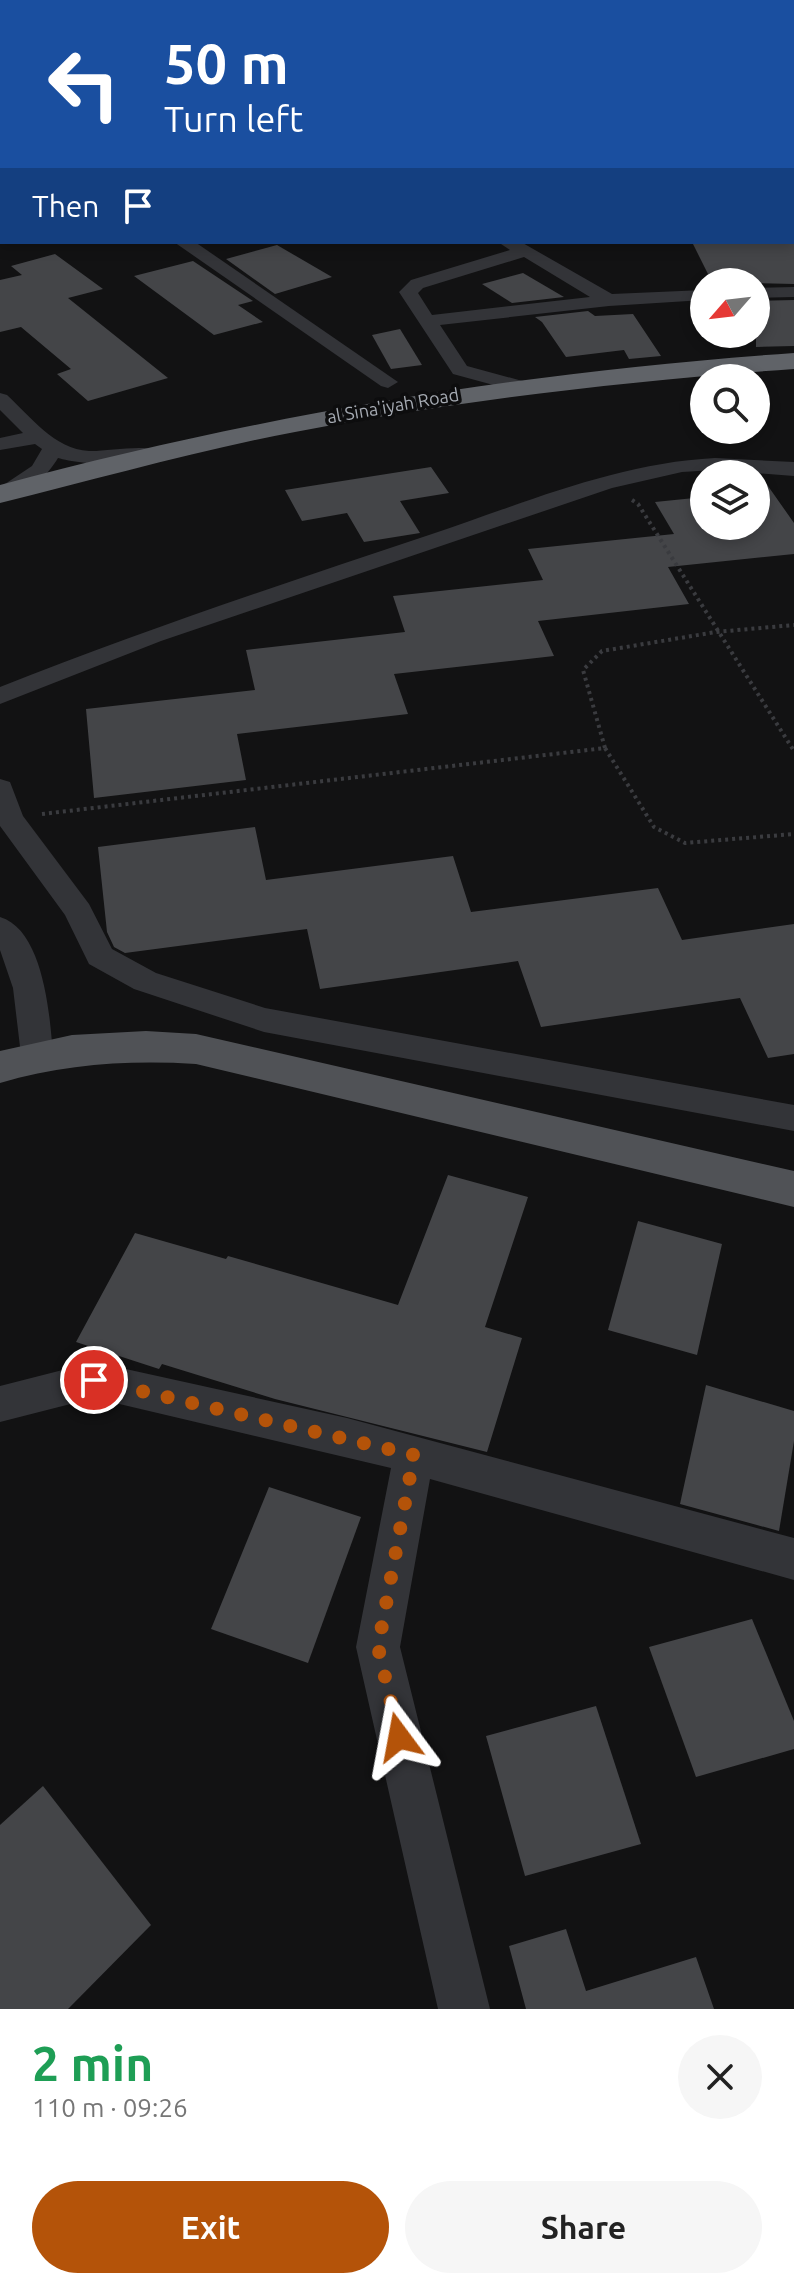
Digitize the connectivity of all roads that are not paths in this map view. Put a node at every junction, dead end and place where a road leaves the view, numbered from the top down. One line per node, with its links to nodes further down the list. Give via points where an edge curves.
1 (186, 244): 13 (street)
2 (511, 244): 3 (street)
3 (526, 251): 7 (street); 8 (street, via 411,287 408,292)
4 (794, 292): 5 (street)
5 (770, 293)
6 (690, 296): 7 (street)
7 (609, 300): 8 (street)
8 (426, 321): 10 (street)
9 (794, 361): 15 (highway, al Sina'iyah Road)
10 (460, 370): 15 (street); 16 (street, via 457,382)
11 (794, 374): 12 (highway)
12 (770, 375)
13 (388, 382)
14 (690, 382): 22 (highway, al Sina'iyah Road, via 466,406)
15 (519, 386): 16 (highway, al Sina'iyah Road)
16 (434, 397): 20 (highway, al Sina'iyah Road)
17 (0, 399): 19 (street)
18 (2, 442): 19 (street)
19 (47, 442): 20 (street, via 83,456); 22 (street, via 40,470)
20 (152, 454): 22 (highway, al Sina'iyah Road)
21 (794, 469): 23 (street, via 682,466 606,483 152,636)
22 (3, 498)
23 (0, 696)
24 (0, 788): 27 (street, via 9,818 78,911 100,956 145,981 264,1020)
25 (0, 928): 26 (street, via 30,982)
26 (18, 1061): 28 (main road, via 133,1044 196,1049)
27 (794, 1118)
28 (794, 1189)
29 (0, 1404): 30 (street, via 94,1380)
30 (414, 1455): 31 (street); 32 (street, via 378,1647)
31 (794, 1559)
32 (464, 2009)

